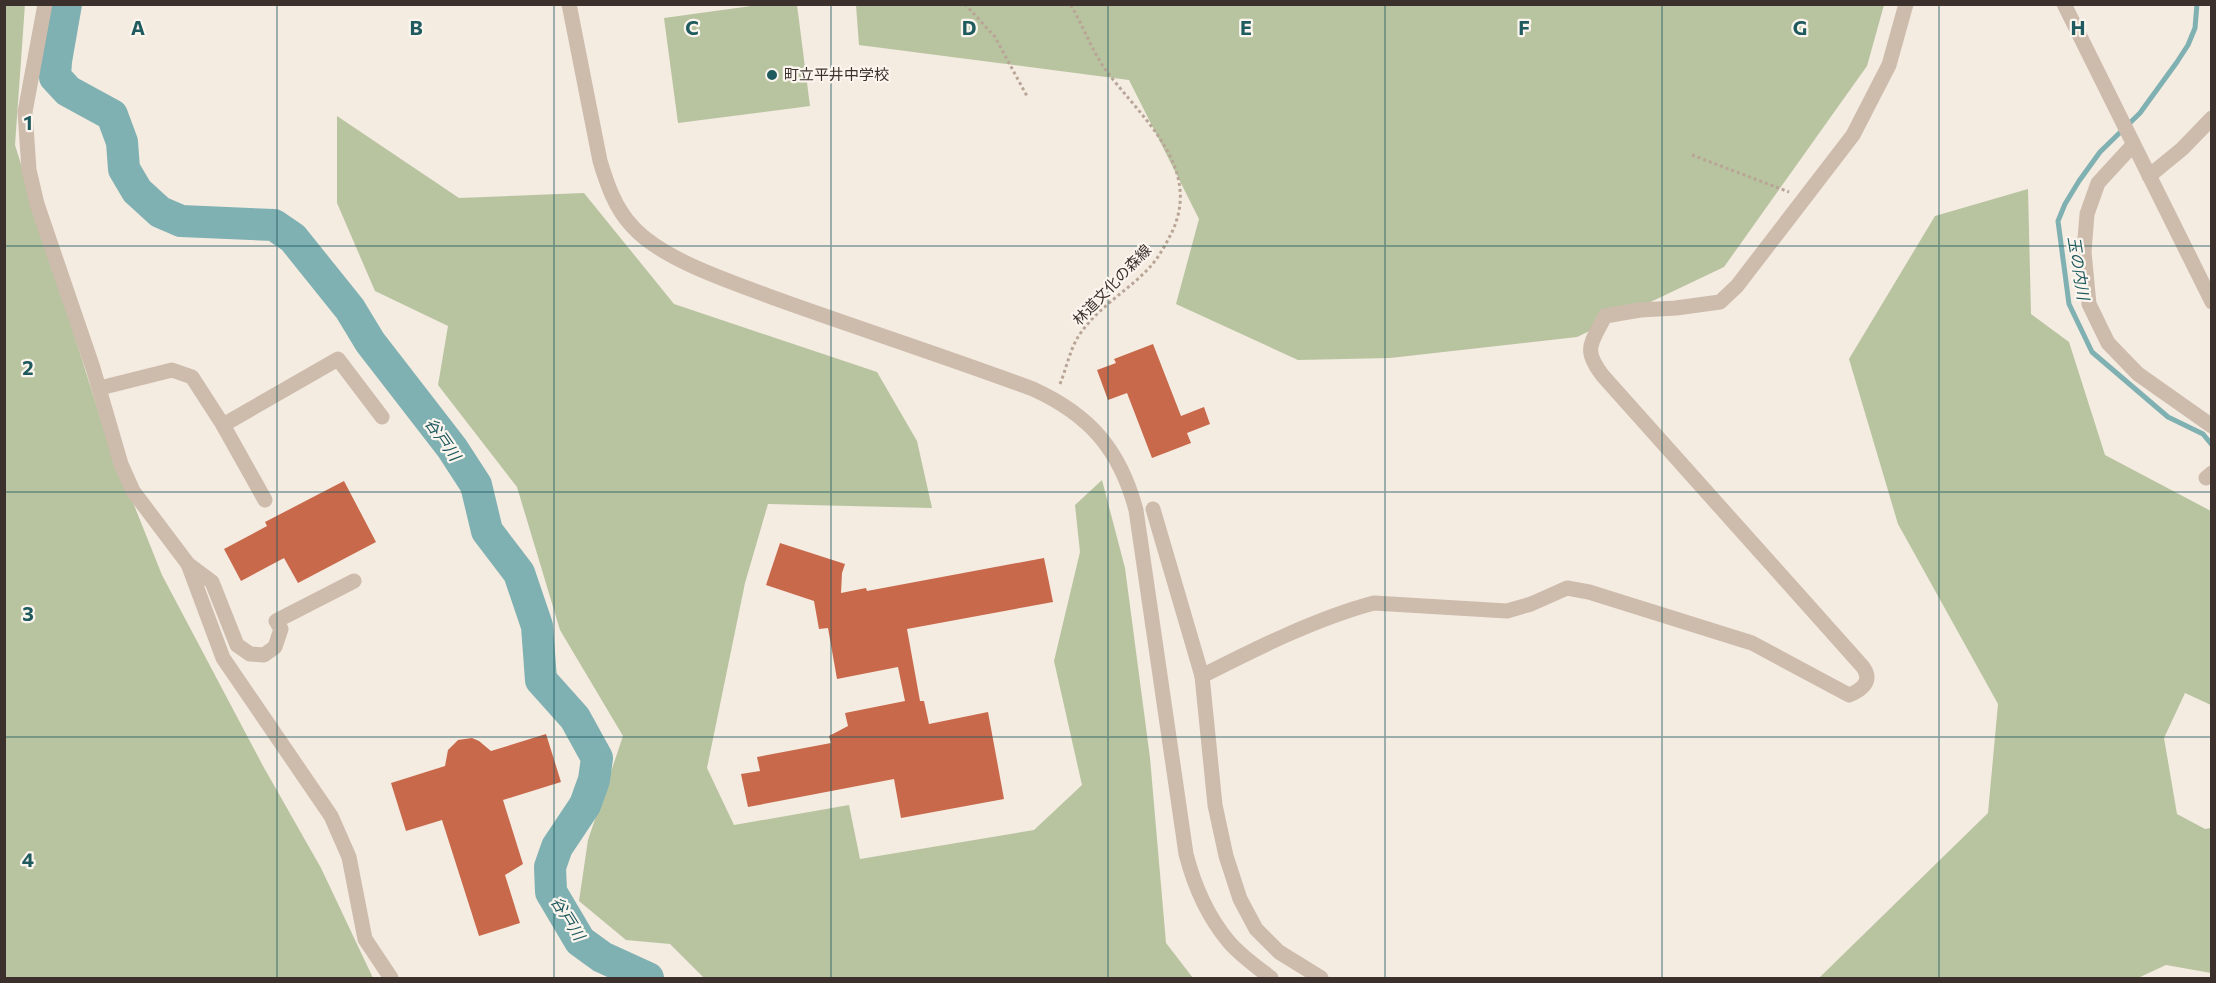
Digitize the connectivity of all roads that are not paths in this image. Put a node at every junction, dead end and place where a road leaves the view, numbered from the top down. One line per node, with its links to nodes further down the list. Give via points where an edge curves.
1 (45, 4): 9 (street, via 26,112 29,170)
2 (569, 4): 19 (street, via 606,182 632,226 652,243 706,273 998,375 1055,399 1080,415 1110,448 1136,510 1192,878 1229,941)
3 (1906, 4): 17 (street, via 1888,65 1853,135 1737,286 1720,302 1605,316 1589,346 1592,362 1603,376 1863,667 1867,681 1860,691 1849,695 1752,643 1567,588 1507,611 1374,603 1252,651)
4 (2064, 4): 6 (street)
5 (2211, 118): 7 (street)
6 (2132, 142): 7 (street); 12 (street, via 2098,183 2087,214 2084,252 2089,304 2108,343 2138,374)
7 (2149, 176): 8 (street)
8 (2211, 302)
9 (100, 388): 11 (street, via 172,370 192,377); 15 (street, via 121,464 133,491)
10 (382, 417): 11 (street, via 338,359)
11 (224, 425): 13 (street)
12 (2211, 426)
13 (265, 500)
14 (1153, 509): 17 (street)
15 (188, 564): 16 (street, via 212,582 237,645 250,654 264,655 275,647 281,629 276,621); 18 (street, via 223,658 331,816 349,857 365,939)
16 (354, 581)
17 (1202, 676): 20 (street, via 1215,805 1240,899 1256,929 1279,952)
18 (391, 978)
19 (1271, 978)
20 (1321, 978)

